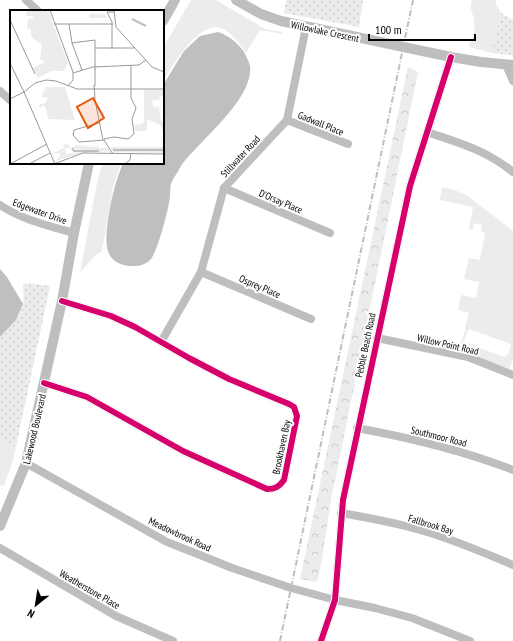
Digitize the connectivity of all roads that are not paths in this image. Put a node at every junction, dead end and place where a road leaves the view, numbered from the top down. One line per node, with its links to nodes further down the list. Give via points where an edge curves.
1 (26, 0): 4 (street)
2 (175, 0): 5 (street)
3 (236, 0): 6 (street, Willowlake Crescent, via 269,18)
4 (37, 10)
5 (164, 19)
6 (306, 27): 7 (street, Willowlake Crescent); 12 (street)
7 (451, 57): 8 (street, Willowlake Crescent); 13 (street, Pebble Beach Road)
8 (510, 65): 9 (street)
9 (513, 81)
10 (0, 91): 11 (street)
11 (10, 100)
12 (287, 120): 14 (street, Gadwall Place); 17 (street, Stillwater Road)
13 (427, 132): 16 (street, via 483,152); 24 (street, Pebble Beach Road, via 410,186)
14 (348, 144)
15 (89, 164): 19 (street, Lakewood Boulevard)
16 (513, 172)
17 (224, 188): 20 (street, D'Orsay Place); 21 (street, Stillwater Road)
18 (0, 205): 19 (street, Edgewater Drive, via 18,215)
19 (74, 233): 22 (street, Lakewood Boulevard)
20 (330, 233)
21 (201, 272): 23 (street, Osprey Place); 25 (street, Stillwater Road)
22 (62, 301): 25 (street, Brookhaven Bay, via 111,316); 27 (street, Lakewood Boulevard)
23 (311, 319)
24 (377, 338): 26 (street, Willow Point Road, via 468,357); 28 (street, Pebble Beach Road)
25 (160, 342): 27 (street, Brookhaven Bay, via 229,379 294,407 296,422 284,480 280,486 266,489 183,451 87,397)
26 (513, 375)
27 (44, 383): 29 (street, Lakewood Boulevard)
28 (358, 428): 30 (street, Southmoor Road, via 419,440 483,458); 31 (street, Pebble Beach Road)
29 (26, 464): 32 (street, Lakewood Boulevard); 35 (street, Meadowbrook Road, via 167,542 232,568)
30 (513, 470)
31 (341, 513): 34 (street, Fallbrook Bay, via 427,532); 35 (street, Pebble Beach Road)
32 (0, 526)
33 (0, 548): 36 (street, Weatherstone Place, via 116,616)
34 (513, 565)
35 (335, 600): 37 (street, Pebble Beach Road); 38 (street, via 412,618)
36 (173, 641)
37 (321, 641)
38 (470, 641)

